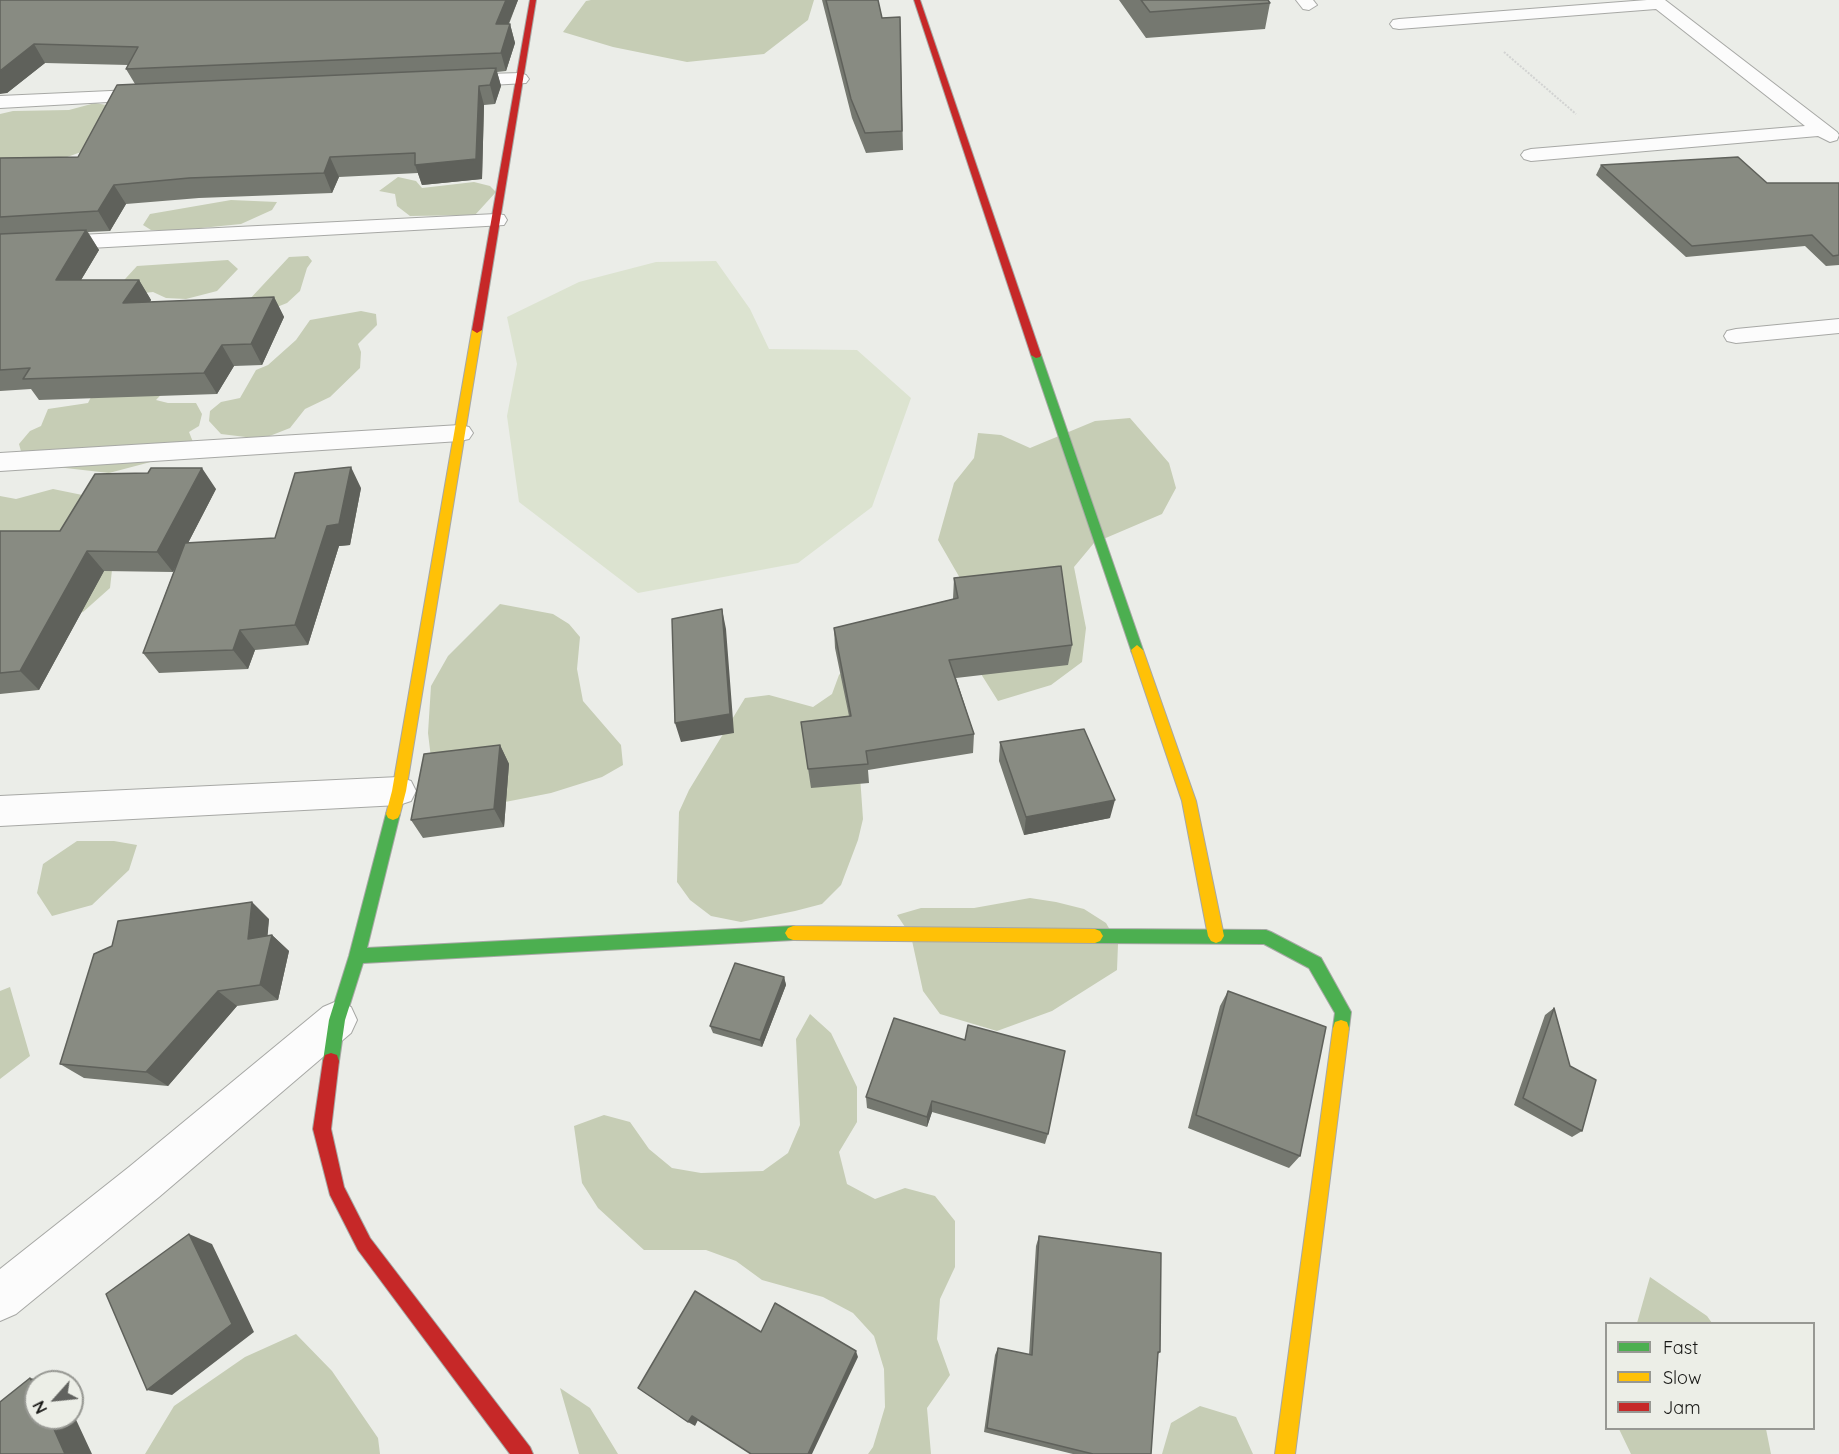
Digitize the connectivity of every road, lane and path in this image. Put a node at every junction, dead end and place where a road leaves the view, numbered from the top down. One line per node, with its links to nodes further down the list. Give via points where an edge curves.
1 (533, 0): 6 (street)
2 (917, 0): 22 (street, via 1189,801)
3 (1657, 2): 4 (street); 10 (street)
4 (1465, 18): 5 (street); 12 (path)
5 (1399, 24)
6 (519, 79): 7 (street); 14 (street)
7 (437, 82)
8 (177, 94): 9 (street)
9 (0, 102)
10 (1822, 130): 11 (street); 12 (street)
11 (1839, 143)
12 (1616, 147): 13 (street)
13 (1532, 155)
14 (495, 220): 15 (street); 18 (street)
15 (0, 246)
16 (1839, 326): 17 (street)
17 (1736, 336)
18 (460, 433): 19 (street); 20 (street)
19 (0, 462)
20 (399, 791): 21 (street); 23 (street)
21 (0, 811)
22 (1216, 936): 23 (street, via 800,933); 27 (street, via 1266,937 1315,963 1343,1012)
23 (357, 956): 24 (street)
24 (337, 1020): 25 (street); 26 (street, via 322,1129 336,1189 364,1244)
25 (0, 1299)
26 (523, 1454)
27 (1285, 1454)

